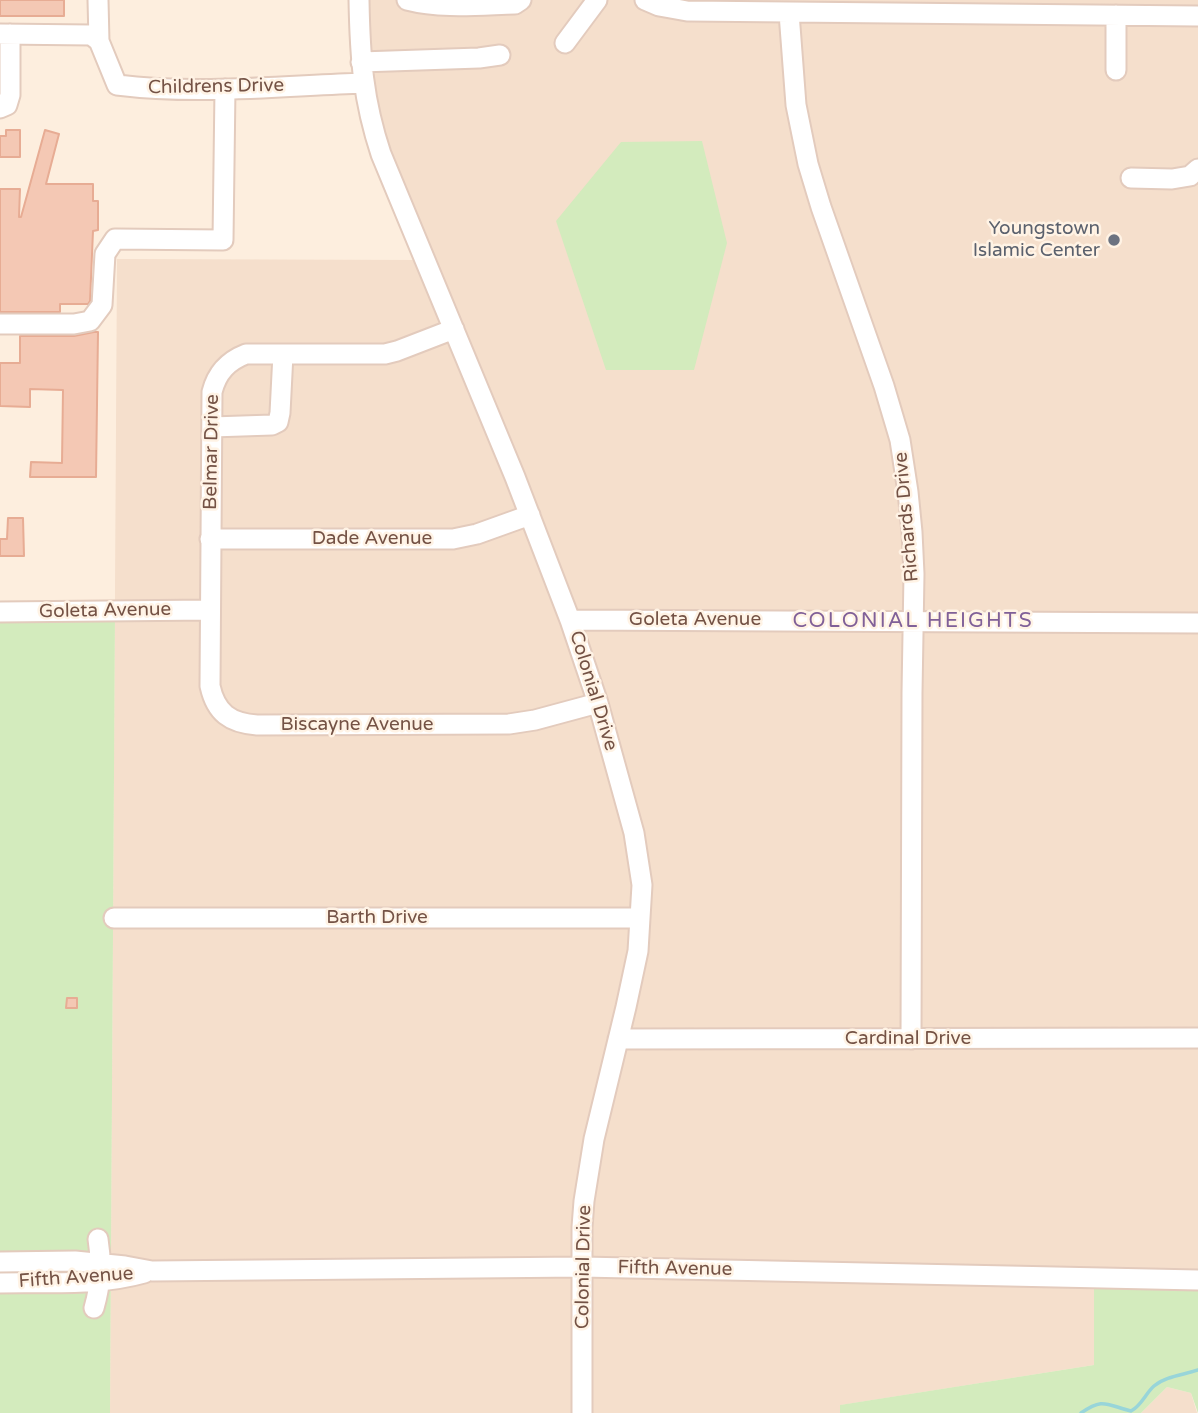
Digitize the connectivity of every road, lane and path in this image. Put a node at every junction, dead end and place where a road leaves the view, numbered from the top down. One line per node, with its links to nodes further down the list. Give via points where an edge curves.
1 (99, 0): 11 (street)
2 (359, 0): 14 (street, Colonial Drive)
3 (407, 0): 4 (street, via 446,6)
4 (521, 0)
5 (597, 0): 12 (street)
6 (645, 0): 7 (street, via 687,11)
7 (789, 13): 8 (street); 30 (street, Richards Drive, via 796,105 808,164 900,440 912,532)
8 (1116, 15): 9 (street); 15 (street)
9 (1198, 16)
10 (5, 40): 11 (street, via 90,46); 18 (street, via 9,101)
11 (99, 41): 17 (street, Childrens Drive, via 117,85)
12 (565, 43)
13 (500, 55): 14 (street)
14 (361, 62): 16 (street, Colonial Drive)
15 (1116, 70)
16 (363, 83): 17 (street, Childrens Drive); 22 (street, Colonial Drive, via 373,131)
17 (225, 89): 21 (street, via 223,240 115,239 105,254 102,305 90,321)
18 (0, 108)
19 (1131, 177): 20 (street)
20 (1195, 177)
21 (0, 324)
22 (454, 329): 23 (street, Belmar Drive, via 385,354); 25 (street, Colonial Drive)
23 (283, 354): 24 (street, Belmar Drive, via 246,355 225,366 214,384); 24 (street, via 278,422)
24 (212, 427): 26 (street, Belmar Drive)
25 (530, 515): 26 (street, Dade Avenue, via 453,539); 29 (street, Colonial Drive)
26 (210, 539): 27 (street, Belmar Drive)
27 (210, 610): 28 (street, Goleta Avenue); 32 (street, Biscayne Avenue, via 209,686 218,707 236,722 509,724)
28 (0, 612)
29 (570, 620): 30 (street, Goleta Avenue); 32 (street, Colonial Drive)
30 (913, 621): 31 (street, Goleta Avenue); 35 (street, Richards Drive)
31 (1198, 622)
32 (598, 703): 34 (street, Colonial Drive, via 634,833 642,885)
33 (114, 918): 34 (street, Barth Drive)
34 (640, 918): 37 (street, Colonial Drive, via 636,962)
35 (911, 1038): 36 (street, Cardinal Drive); 37 (street, Cardinal Drive)
36 (1198, 1038)
37 (618, 1039): 40 (street, Colonial Drive, via 586,1189)
38 (98, 1239): 41 (street)
39 (0, 1262): 41 (street, Fifth Avenue, via 75,1261)
40 (582, 1267): 41 (street, Fifth Avenue); 42 (street, Fifth Avenue); 45 (street, Colonial Drive)
41 (101, 1271): 43 (street, Fifth Avenue); 44 (street)
42 (1198, 1280)
43 (0, 1283)
44 (94, 1308)
45 (582, 1413)

